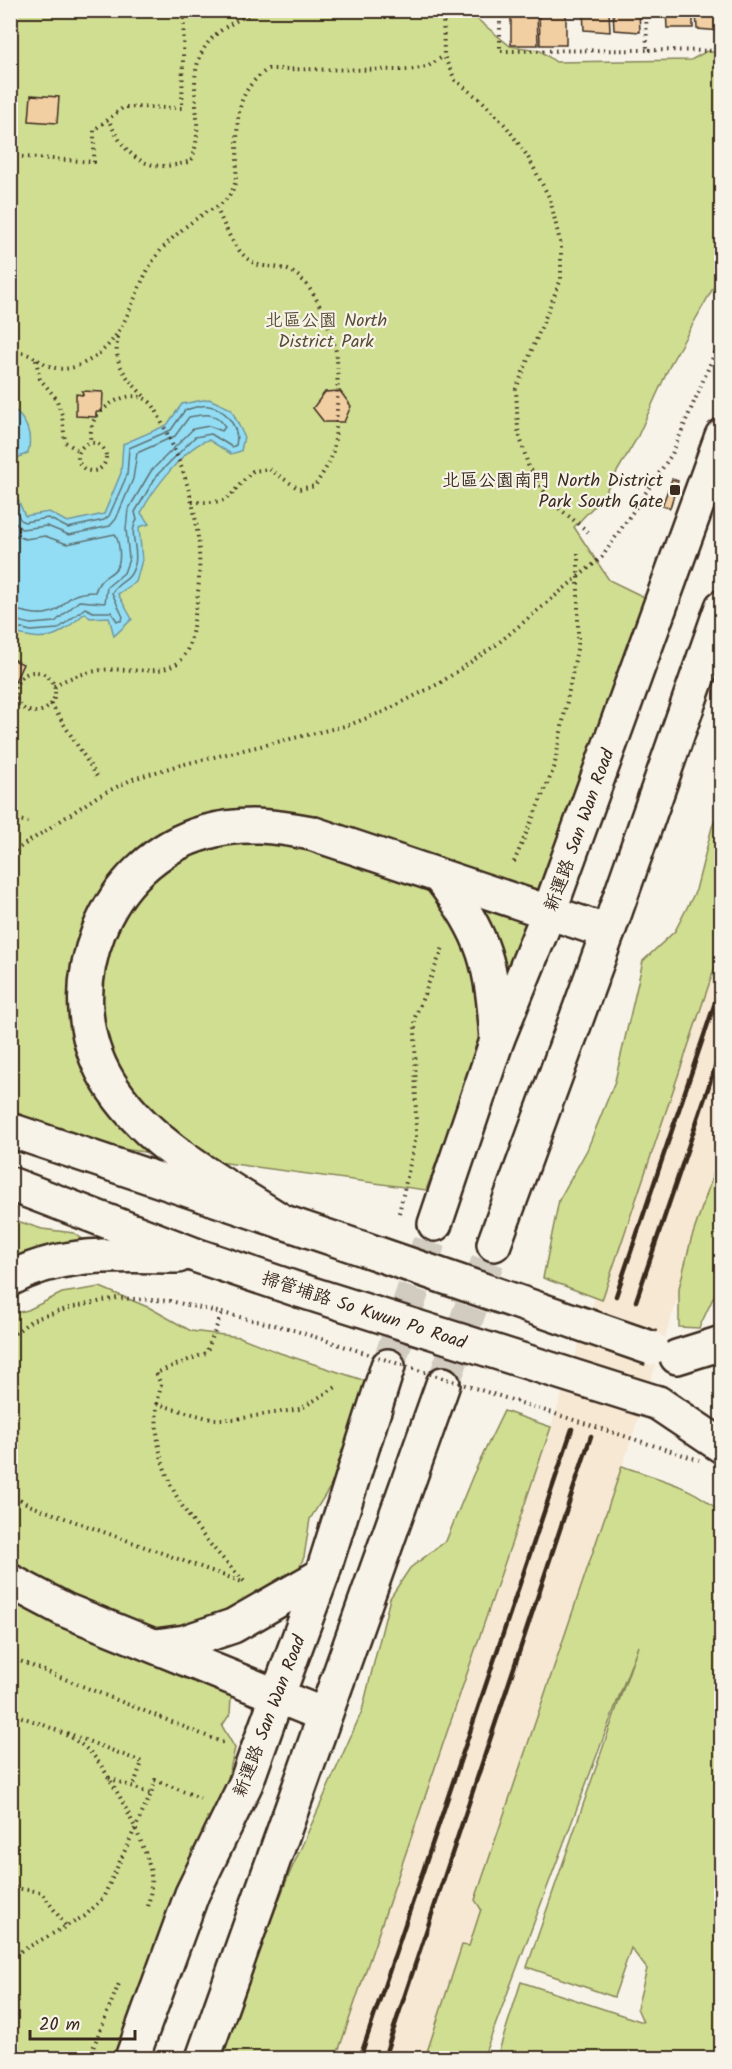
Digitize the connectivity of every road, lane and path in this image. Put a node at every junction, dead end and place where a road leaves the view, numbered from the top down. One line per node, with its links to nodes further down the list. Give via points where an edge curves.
1 (184, 10): 10 (path, via 182,108 124,107 94,130 94,162)
2 (261, 10): 9 (path, via 229,22 206,45 195,84 198,145 191,161 157,167 137,160 119,143)
3 (443, 10): 8 (path)
4 (500, 10): 6 (path, via 500,51)
5 (646, 10): 6 (path)
6 (647, 50): 7 (path)
7 (722, 51)
8 (444, 56): 11 (path, via 427,67 410,70 268,69 243,93 238,115 236,180 226,201); 21 (path, via 455,80 506,126 550,199 561,246 561,279 516,389 518,430 528,465 551,502)
9 (110, 123)
10 (10, 156)
11 (217, 209): 12 (path, via 201,215 161,251); 20 (path, via 246,259 290,271 320,302 337,357 336,418 332,457 315,486 299,489 269,470 254,471 227,500 212,504)
12 (119, 332): 15 (path, via 100,353 82,364 54,369); 16 (path, via 115,355 121,369)
13 (722, 336): 23 (path, via 672,454 602,557)
14 (10, 353): 15 (path, via 26,353)
15 (36, 360): 19 (path, via 40,379 56,398 65,442)
16 (152, 404): 18 (path, via 140,396 113,402 96,417); 20 (path, via 175,451)
17 (722, 436): 35 (main road, 新運路 San Wan Road)
18 (90, 443): 19 (path); 19 (path, via 105,453 99,469 90,471 82,467)
19 (79, 451)
20 (192, 502): 25 (path, via 200,538 200,588 187,652 179,662 161,669 102,670 67,678)
21 (591, 534)
22 (578, 550): 23 (path)
23 (578, 578): 32 (path, via 496,645 440,683 386,711 349,725 134,779 99,796); 33 (path, via 578,644 554,768)
24 (722, 607): 36 (main road)
25 (54, 686): 26 (path, via 46,675 33,672 21,677 15,688); 28 (path)
26 (16, 696): 27 (path); 28 (path, via 22,706 33,711)
27 (10, 699)
28 (51, 704): 29 (path)
29 (98, 778)
30 (10, 818): 31 (path)
31 (28, 822)
32 (10, 854)
33 (514, 862)
34 (439, 876): 35 (main road); 38 (main road, via 471,920 485,954 493,981); 42 (main road, via 311,833 281,827 229,827 205,832 160,853 126,884 101,923 93,946 85,998 94,1051 107,1080 126,1108 166,1146)
35 (549, 912): 36 (main road); 38 (main road, 新運路 San Wan Road)
36 (608, 932): 44 (main road)
37 (444, 943): 41 (path, via 415,1017 416,1137)
38 (497, 1040): 43 (main road, 新運路 San Wan Road)
39 (10, 1130): 42 (main road)
40 (10, 1184): 45 (main road, 掃管埔路 So Kwun Po Road)
41 (399, 1213)
42 (283, 1222): 50 (main road, bridge)
43 (435, 1224)
44 (494, 1244)
45 (198, 1256): 46 (main road, via 68,1259); 55 (main road, 掃管埔路 So Kwun Po Road, bridge)
46 (10, 1279)
47 (222, 1313): 48 (path, via 170,1301 117,1298 32,1320); 56 (path, via 206,1353 156,1373 161,1385); 58 (path, bridge, via 287,1328)
48 (10, 1337)
49 (722, 1343): 50 (main road)
50 (677, 1357): 51 (main road)
51 (722, 1362)
52 (388, 1366): 60 (main road, 新運路 San Wan Road)
53 (443, 1384): 66 (main road)
54 (336, 1387): 56 (path, via 300,1409 236,1419 210,1419)
55 (658, 1403): 57 (main road, 掃管埔路 So Kwun Po Road); 58 (main road)
56 (157, 1404): 59 (path, via 156,1436 164,1469 183,1511 246,1583 40,1509)
57 (722, 1425)
58 (710, 1453)
59 (10, 1493)
60 (322, 1575): 62 (main road, via 232,1626 185,1642); 64 (main road, 新運路 San Wan Road)
61 (10, 1581): 62 (main road, via 65,1610)
62 (156, 1646): 64 (main road)
63 (10, 1657): 68 (path)
64 (278, 1695): 66 (main road); 80 (main road, 新運路 San Wan Road, via 246,1783 192,1894)
65 (10, 1713): 67 (path)
66 (324, 1715): 81 (main road)
67 (57, 1730): 69 (path, via 91,1752); 70 (path, via 142,1762)
68 (225, 1743)
69 (108, 1778): 70 (path); 73 (path, via 122,1797)
70 (133, 1787): 71 (path)
71 (152, 1794): 72 (path, via 155,1780); 73 (path)
72 (200, 1798)
73 (135, 1831): 75 (path, via 151,1875); 76 (path, via 103,1898 85,1916)
74 (10, 1884): 76 (path, via 41,1892)
75 (147, 1911)
76 (66, 1926): 77 (path)
77 (10, 1957)
78 (123, 1974): 79 (path)
79 (90, 2058)
80 (132, 2058)
81 (203, 2058)

